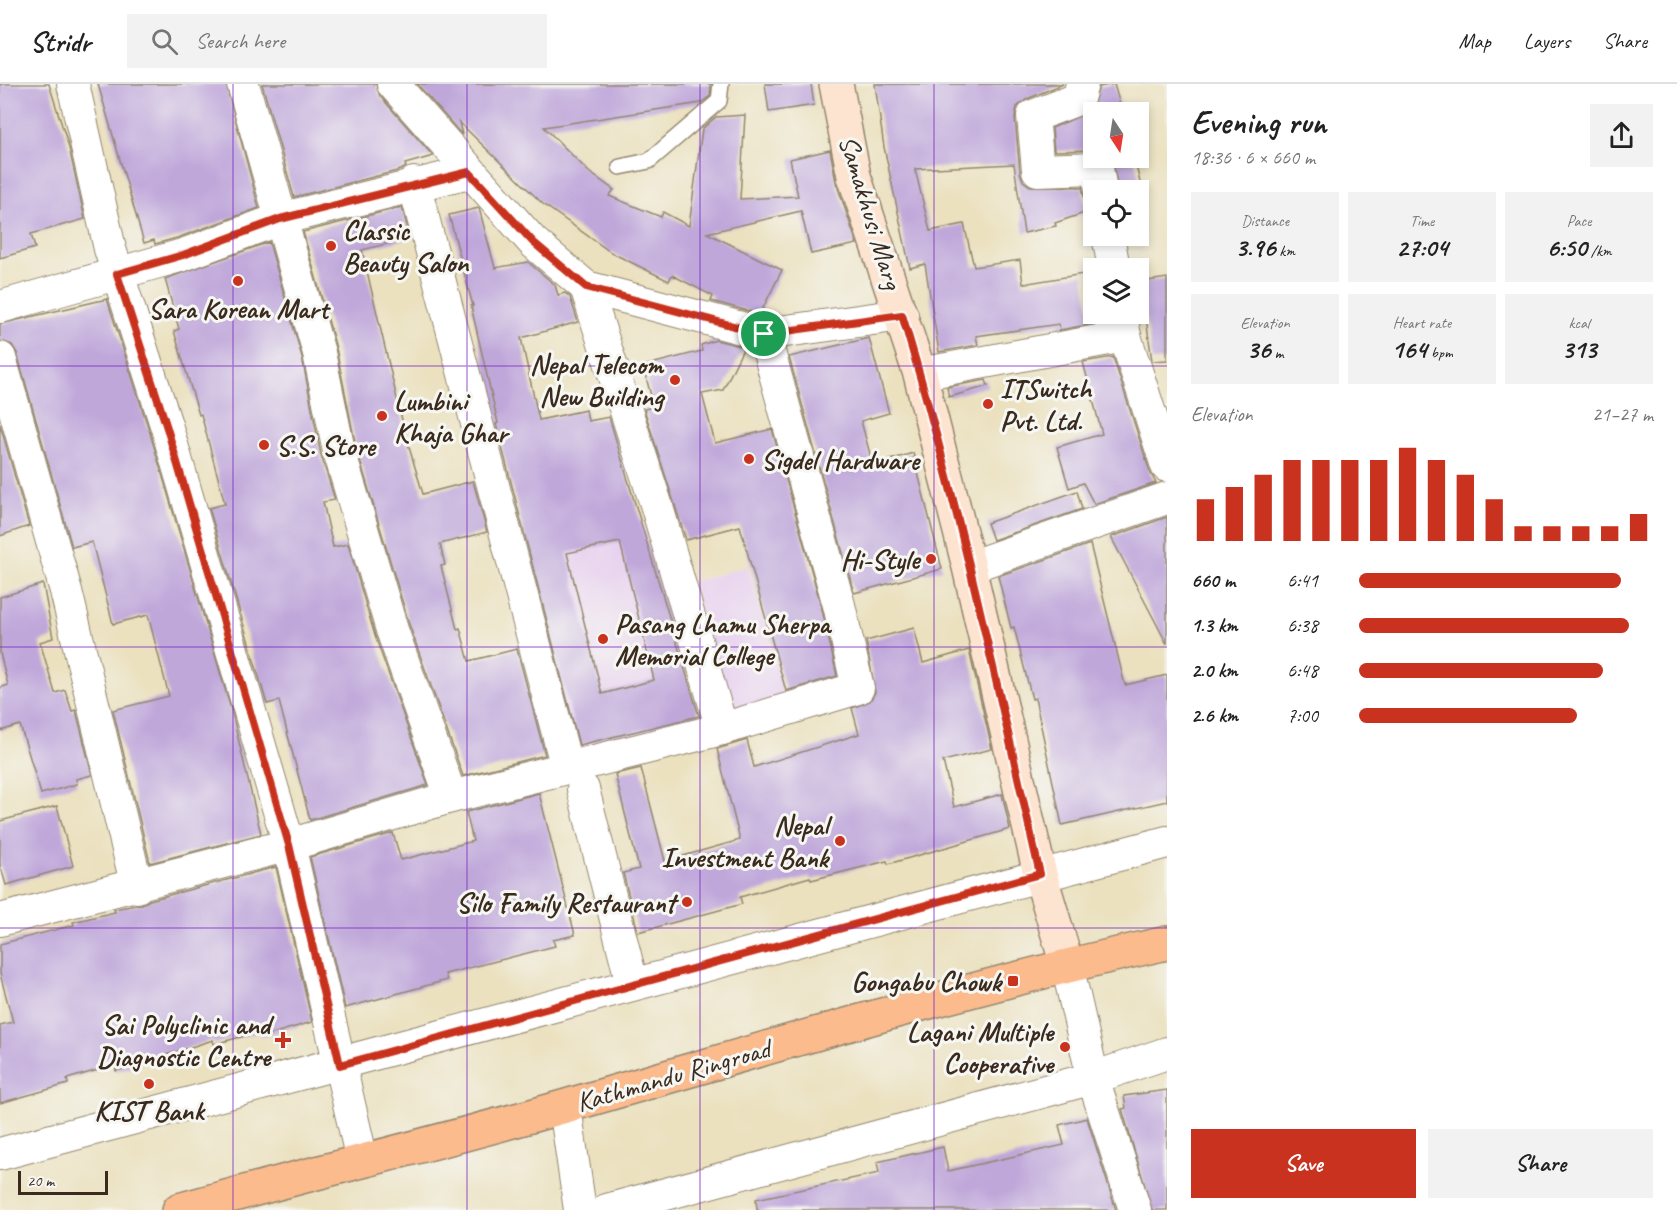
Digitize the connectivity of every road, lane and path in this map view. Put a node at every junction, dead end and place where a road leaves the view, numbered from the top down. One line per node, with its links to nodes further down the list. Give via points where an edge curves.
1 (73, 84): 12 (street)
2 (243, 84): 11 (street)
3 (393, 84): 8 (street)
4 (721, 84): 7 (lane, via 719,101 649,161)
5 (836, 84): 15 (main road, Samakhusi Marg, via 854,176)
6 (1082, 84): 9 (street, via 1078,99 1033,116 1038,170 1097,168)
7 (620, 167)
8 (469, 172): 10 (street); 13 (street, via 533,242)
9 (1099, 180)
10 (414, 183): 11 (street); 25 (street)
11 (280, 219): 12 (street, via 183,255); 26 (street, via 319,353 339,451 388,619)
12 (117, 274): 14 (street); 28 (street, via 167,428)
13 (586, 287): 17 (street); 24 (street, via 657,507)
14 (0, 307)
15 (902, 315): 17 (street); 19 (main road, Samakhusi Marg)
16 (1123, 325): 19 (street); 20 (street)
17 (764, 334): 24 (street, via 858,688)
18 (0, 358): 30 (street, via 66,591)
19 (920, 374): 23 (main road, Samakhusi Marg)
20 (1158, 409): 21 (street)
21 (1167, 466)
22 (1167, 498): 23 (street)
23 (969, 567): 29 (main road, Samakhusi Marg)
24 (722, 729): 25 (street)
25 (575, 778): 26 (street); 34 (street)
26 (451, 796): 28 (street)
27 (1167, 842): 29 (street)
28 (289, 845): 30 (street); 36 (street)
29 (1040, 874): 33 (main road, Samakhusi Marg); 34 (street)
30 (137, 887): 31 (street)
31 (0, 920)
32 (1167, 943): 33 (highway, Kathmandu Ringroad)
33 (1067, 965): 37 (street); 38 (highway, Kathmandu Ringroad, via 807,1035)
34 (632, 983): 36 (street)
35 (1167, 1053): 37 (street)
36 (340, 1065): 39 (street); 40 (street)
37 (1093, 1078): 44 (street); 45 (street)
38 (565, 1107): 40 (highway, Kathmandu Ringroad); 43 (street)
39 (0, 1154)
40 (362, 1161): 41 (highway, Kathmandu Ringroad)
41 (214, 1205): 42 (highway, Kathmandu Ringroad)
42 (179, 1210)
43 (580, 1210)
44 (607, 1210)
45 (1135, 1210)

